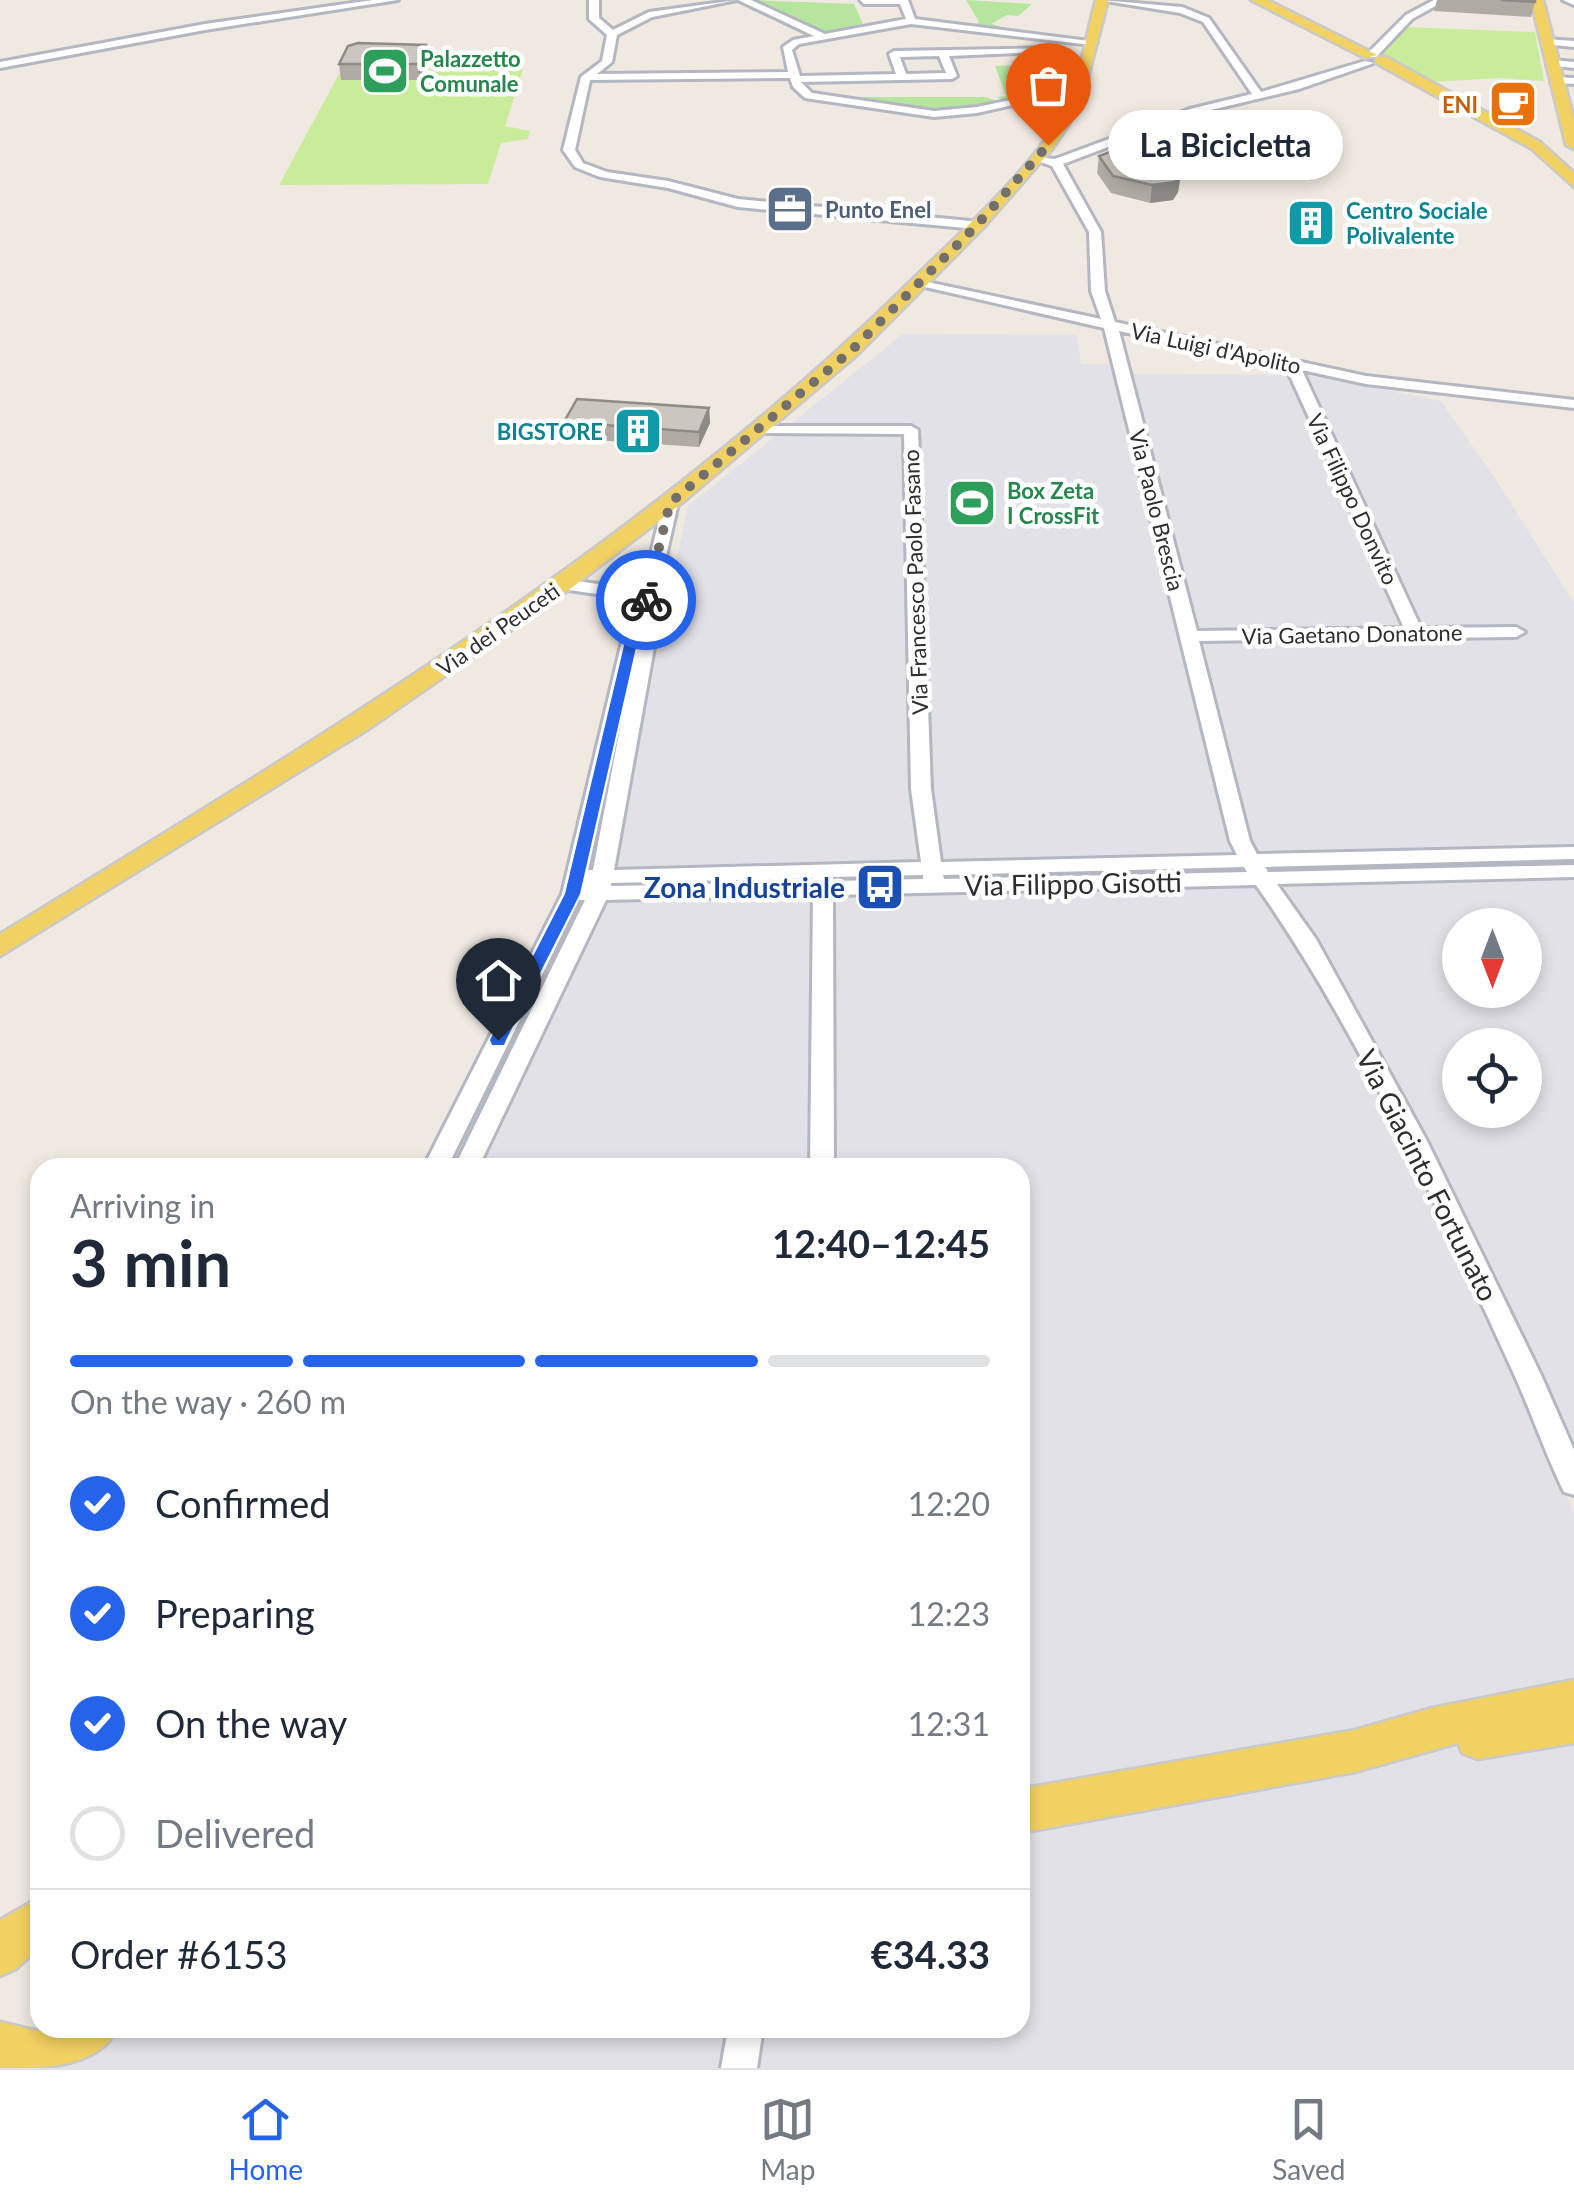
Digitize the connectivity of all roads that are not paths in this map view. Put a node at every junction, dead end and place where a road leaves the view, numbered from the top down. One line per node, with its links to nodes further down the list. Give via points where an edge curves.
1 (394, 0): 20 (street)
2 (594, 0): 11 (street, via 594,19)
3 (732, 0): 11 (street, via 649,15)
4 (743, 0): 12 (street)
5 (1104, 0): 14 (main road, Via dei Peuceti); 29 (street, via 1182,10 1206,20)
6 (1257, 0): 19 (main road)
7 (1440, 0): 19 (street, via 1410,16)
8 (1537, 0): 16 (main road)
9 (864, 1): 10 (street, via 904,1)
10 (912, 21): 12 (street); 15 (street)
11 (617, 30): 24 (street, via 608,62)
12 (822, 36): 25 (street, via 788,46)
13 (1574, 44): 16 (street)
14 (1091, 47): 15 (street); 28 (main road, Via dei Peuceti)
15 (1056, 48): 18 (street); 22 (street)
16 (1549, 52): 17 (street); 21 (street); 26 (main road)
17 (1574, 52)
18 (943, 53): 23 (street, via 894,54); 23 (street, via 952,76)
19 (1367, 58): 29 (street); 32 (main road)
20 (0, 65)
21 (1574, 65)
22 (1064, 66)
23 (902, 76): 25 (street)
24 (586, 77): 25 (street); 36 (street, via 568,150 589,170 738,203)
25 (795, 77): 28 (street, via 800,90 816,98 926,114 977,110)
26 (1555, 80): 27 (street); 30 (main road)
27 (1574, 81)
28 (1076, 84): 34 (main road, Via dei Peuceti, via 1071,111)
29 (1259, 96): 31 (street)
30 (1570, 128): 32 (main road, via 1560,152)
31 (1130, 135): 33 (street); 34 (street)
32 (1542, 143): 35 (main road)
33 (1156, 144)
34 (1046, 162): 36 (main road, Via dei Peuceti); 38 (street, Via Paolo Brescia, via 1094,232 1098,291)
35 (1574, 182)
36 (977, 225): 37 (main road, Via dei Peuceti)
37 (918, 284): 38 (street, Via Luigi d'Apolito); 41 (main road, Via dei Peuceti)
38 (1110, 325): 39 (street, Via Luigi d'Apolito); 47 (street, Via Paolo Brescia)
39 (1292, 364): 40 (street, Via Luigi d'Apolito, via 1429,390); 46 (street, Via Filippo Donvito)
40 (1570, 399)
41 (758, 429): 42 (main road, Via dei Peuceti); 51 (street, Via Francesco Paolo Fasano, via 911,430 921,790)
42 (670, 503): 43 (main road, Via dei Peuceti); 44 (street)
43 (562, 584): 44 (street); 55 (main road, Via dei Peuceti, via 361,724)
44 (649, 596): 53 (street, via 638,612); 54 (street, via 653,612)
45 (1516, 632): 46 (street, Via Gaetano Donatone)
46 (1415, 633): 47 (street, Via Gaetano Donatone)
47 (1188, 636): 49 (street, Via Paolo Brescia, via 1233,821)
48 (1574, 853): 49 (street, Via Filippo Gisotti)
49 (1257, 870): 50 (street, Via Filippo Gisotti); 51 (street, Via Filippo Gisotti); 59 (street, Via Giacinto Fortunato, via 1304,938 1415,1141)
50 (1574, 870)
51 (934, 877): 52 (street, Via Filippo Gisotti)
52 (823, 879): 54 (street, Via Filippo Gisotti); 58 (street)
53 (575, 885): 54 (street, Via Filippo Gisotti); 56 (street)
54 (601, 885): 57 (street)
55 (0, 947)
56 (440, 1158)
57 (471, 1158)
58 (822, 1158)
59 (1574, 1483)
60 (1574, 1700): 62 (main road)
61 (1574, 1723): 62 (main road)
62 (1355, 1751): 63 (main road)
63 (1030, 1809)
64 (744, 2038): 67 (street)
65 (0, 2046): 66 (main road, via 43,2056)
66 (70, 2048)
67 (739, 2068)

